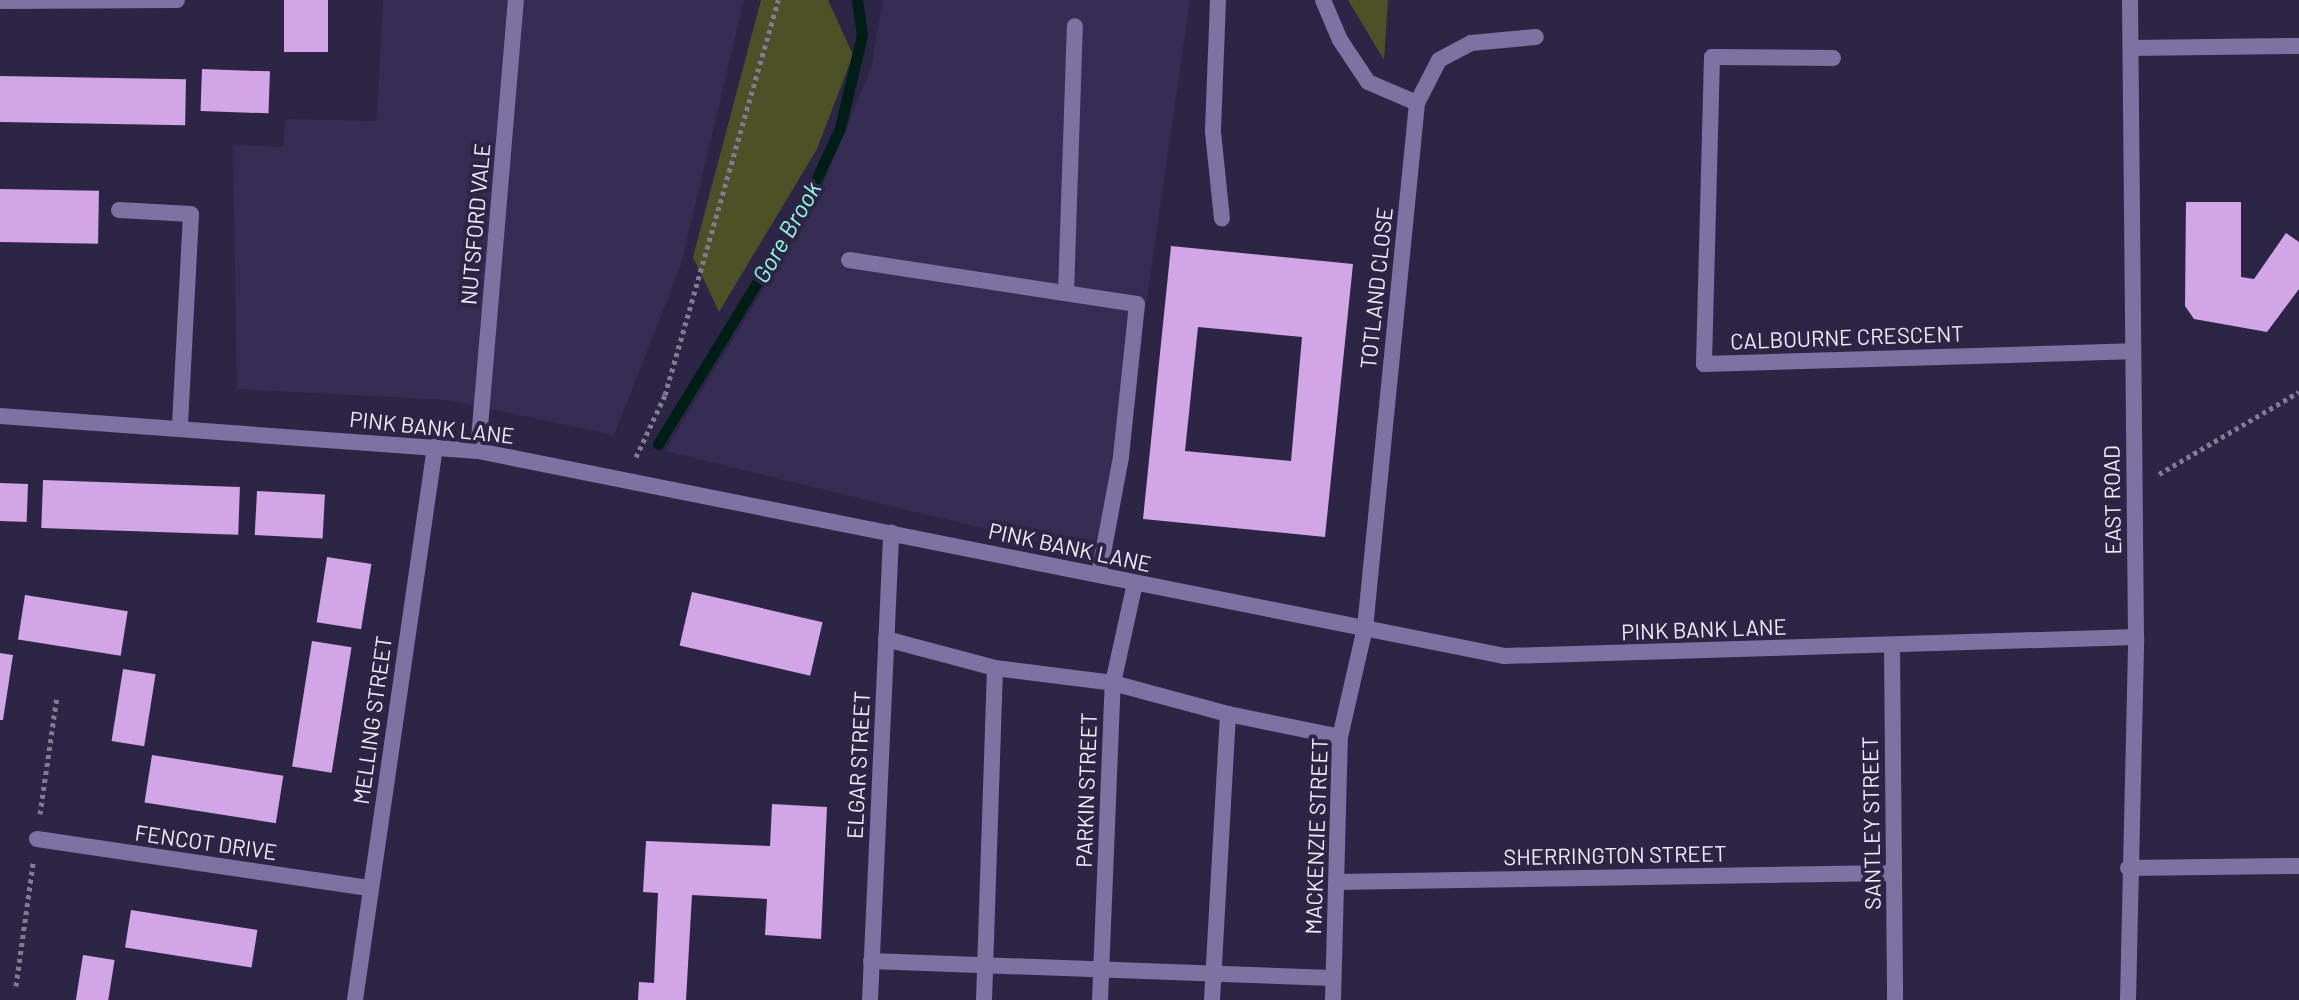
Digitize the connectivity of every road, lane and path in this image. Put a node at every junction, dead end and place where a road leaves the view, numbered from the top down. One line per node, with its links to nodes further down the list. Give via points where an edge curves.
1 (177, 0): 7 (street)
2 (516, 0): 23 (street, NUTSFORD VALE)
3 (778, 0): 24 (path, via 665,395)
4 (1218, 0): 15 (street, via 1213,132)
5 (1323, 0): 13 (street, via 1340,40 1368,82)
6 (2130, 0): 11 (street, EAST ROAD)
7 (0, 1)
8 (1075, 26): 17 (street)
9 (1536, 37): 13 (street, TOTLAND CLOSE, via 1471,43 1439,60)
10 (2299, 46): 11 (street)
11 (2131, 48): 18 (street, EAST ROAD)
12 (1833, 58): 18 (street, CALBOURNE CRESCENT, via 1712,57 1704,364)
13 (1417, 103): 29 (street, TOTLAND CLOSE)
14 (119, 210): 21 (street, via 191,214)
15 (1222, 219)
16 (849, 260): 17 (street)
17 (1066, 293): 27 (street, via 1137,304 1121,457)
18 (2131, 351): 25 (street, EAST ROAD)
19 (2299, 392): 25 (path, via 2158,475)
20 (0, 416): 21 (street, PINK BANK LANE)
21 (180, 427): 22 (street, PINK BANK LANE)
22 (435, 447): 23 (street, PINK BANK LANE); 42 (street, MELLING STREET)
23 (478, 451): 24 (street, PINK BANK LANE)
24 (626, 478): 26 (street, PINK BANK LANE)
25 (2133, 482): 30 (street, EAST ROAD)
26 (891, 532): 27 (street, PINK BANK LANE); 31 (street, ELGAR STREET)
27 (1099, 575): 28 (street, PINK BANK LANE)
28 (1135, 583): 29 (street, PINK BANK LANE); 34 (street, PARKIN STREET)
29 (1365, 628): 32 (street, PINK BANK LANE, via 1504,656); 36 (street, MACKENZIE STREET)
30 (2136, 637): 32 (street, PINK BANK LANE); 39 (street, EAST ROAD)
31 (886, 639): 33 (street); 43 (street, ELGAR STREET)
32 (1892, 646): 40 (street, SANTLEY STREET)
33 (995, 668): 34 (street); 44 (street)
34 (1113, 683): 35 (street); 45 (street, PARKIN STREET)
35 (1228, 714): 36 (street); 46 (street)
36 (1340, 737): 41 (street, MACKENZIE STREET)
37 (37, 839): 42 (street, FENCOT DRIVE)
38 (2299, 866): 39 (street)
39 (2128, 868): 55 (street, EAST ROAD)
40 (1894, 873): 41 (street, SHERRINGTON STREET); 54 (street, SANTLEY STREET)
41 (1337, 882): 47 (street, MACKENZIE STREET)
42 (370, 888): 48 (street, MELLING STREET)
43 (871, 961): 44 (street); 49 (street, ELGAR STREET)
44 (985, 965): 45 (street); 50 (street)
45 (1101, 970): 46 (street); 51 (street, PARKIN STREET)
46 (1213, 974): 47 (street); 52 (street)
47 (1333, 978): 53 (street, MACKENZIE STREET)
48 (355, 1000)
49 (870, 1000)
50 (984, 1000)
51 (1100, 1000)
52 (1212, 1000)
53 (1333, 1000)
54 (1895, 1000)
55 (2128, 1000)

